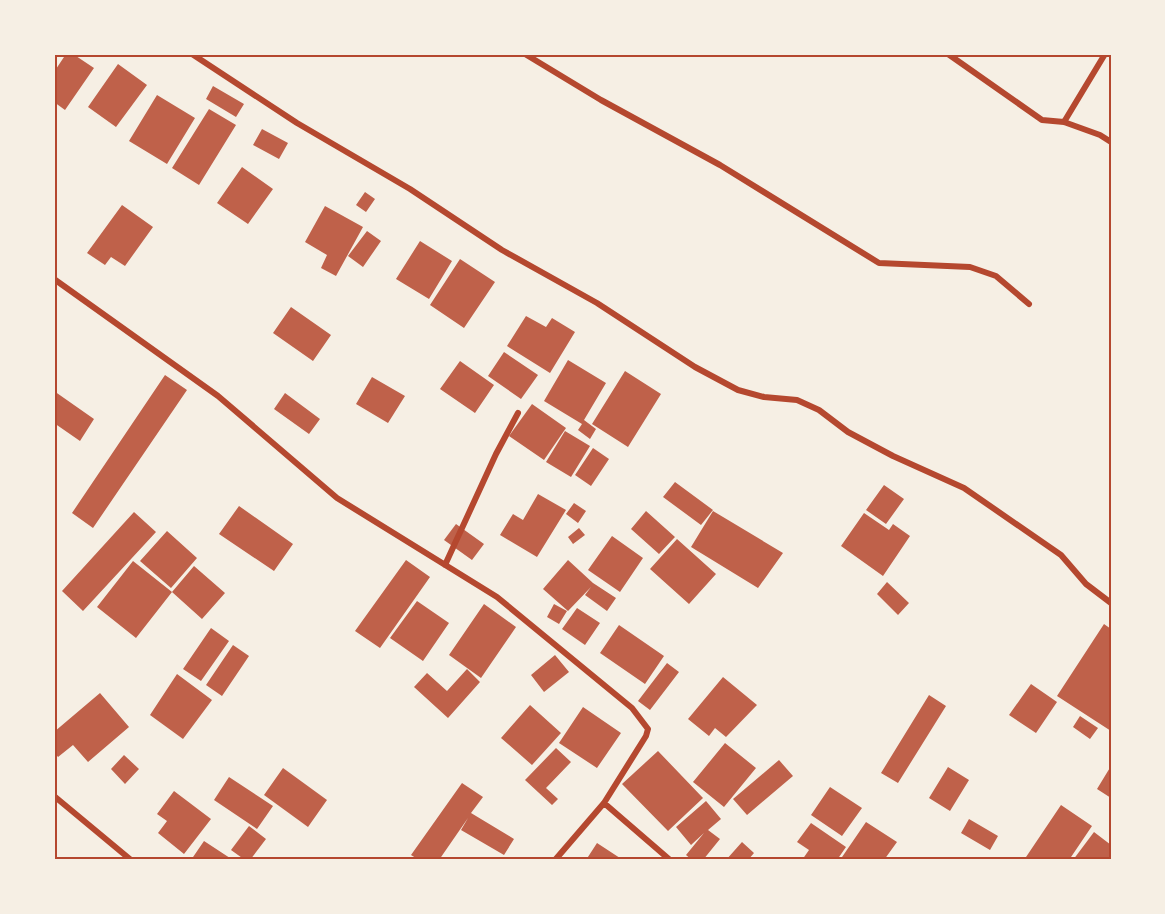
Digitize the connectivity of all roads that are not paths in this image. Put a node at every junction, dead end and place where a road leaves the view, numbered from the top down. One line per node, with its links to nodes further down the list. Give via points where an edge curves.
1 (192, 54): 11 (street, via 297,123 410,189 502,250 597,303 695,367 738,390 797,400 893,456 964,488 1061,555 1086,584)
2 (525, 54): 8 (street, via 720,165 879,263 970,267 996,276)
3 (948, 54): 5 (street, via 1042,120)
4 (1105, 54): 5 (street)
5 (1064, 122): 6 (street)
6 (1111, 142)
7 (54, 279): 10 (street, via 218,396 337,498)
8 (1029, 304)
9 (518, 413): 10 (street)
10 (445, 565): 13 (street, via 497,597 546,636 632,708 648,729)
11 (1111, 603)
12 (54, 796): 14 (street)
13 (604, 803): 15 (street); 16 (street)
14 (131, 860)
15 (555, 860)
16 (670, 860)

